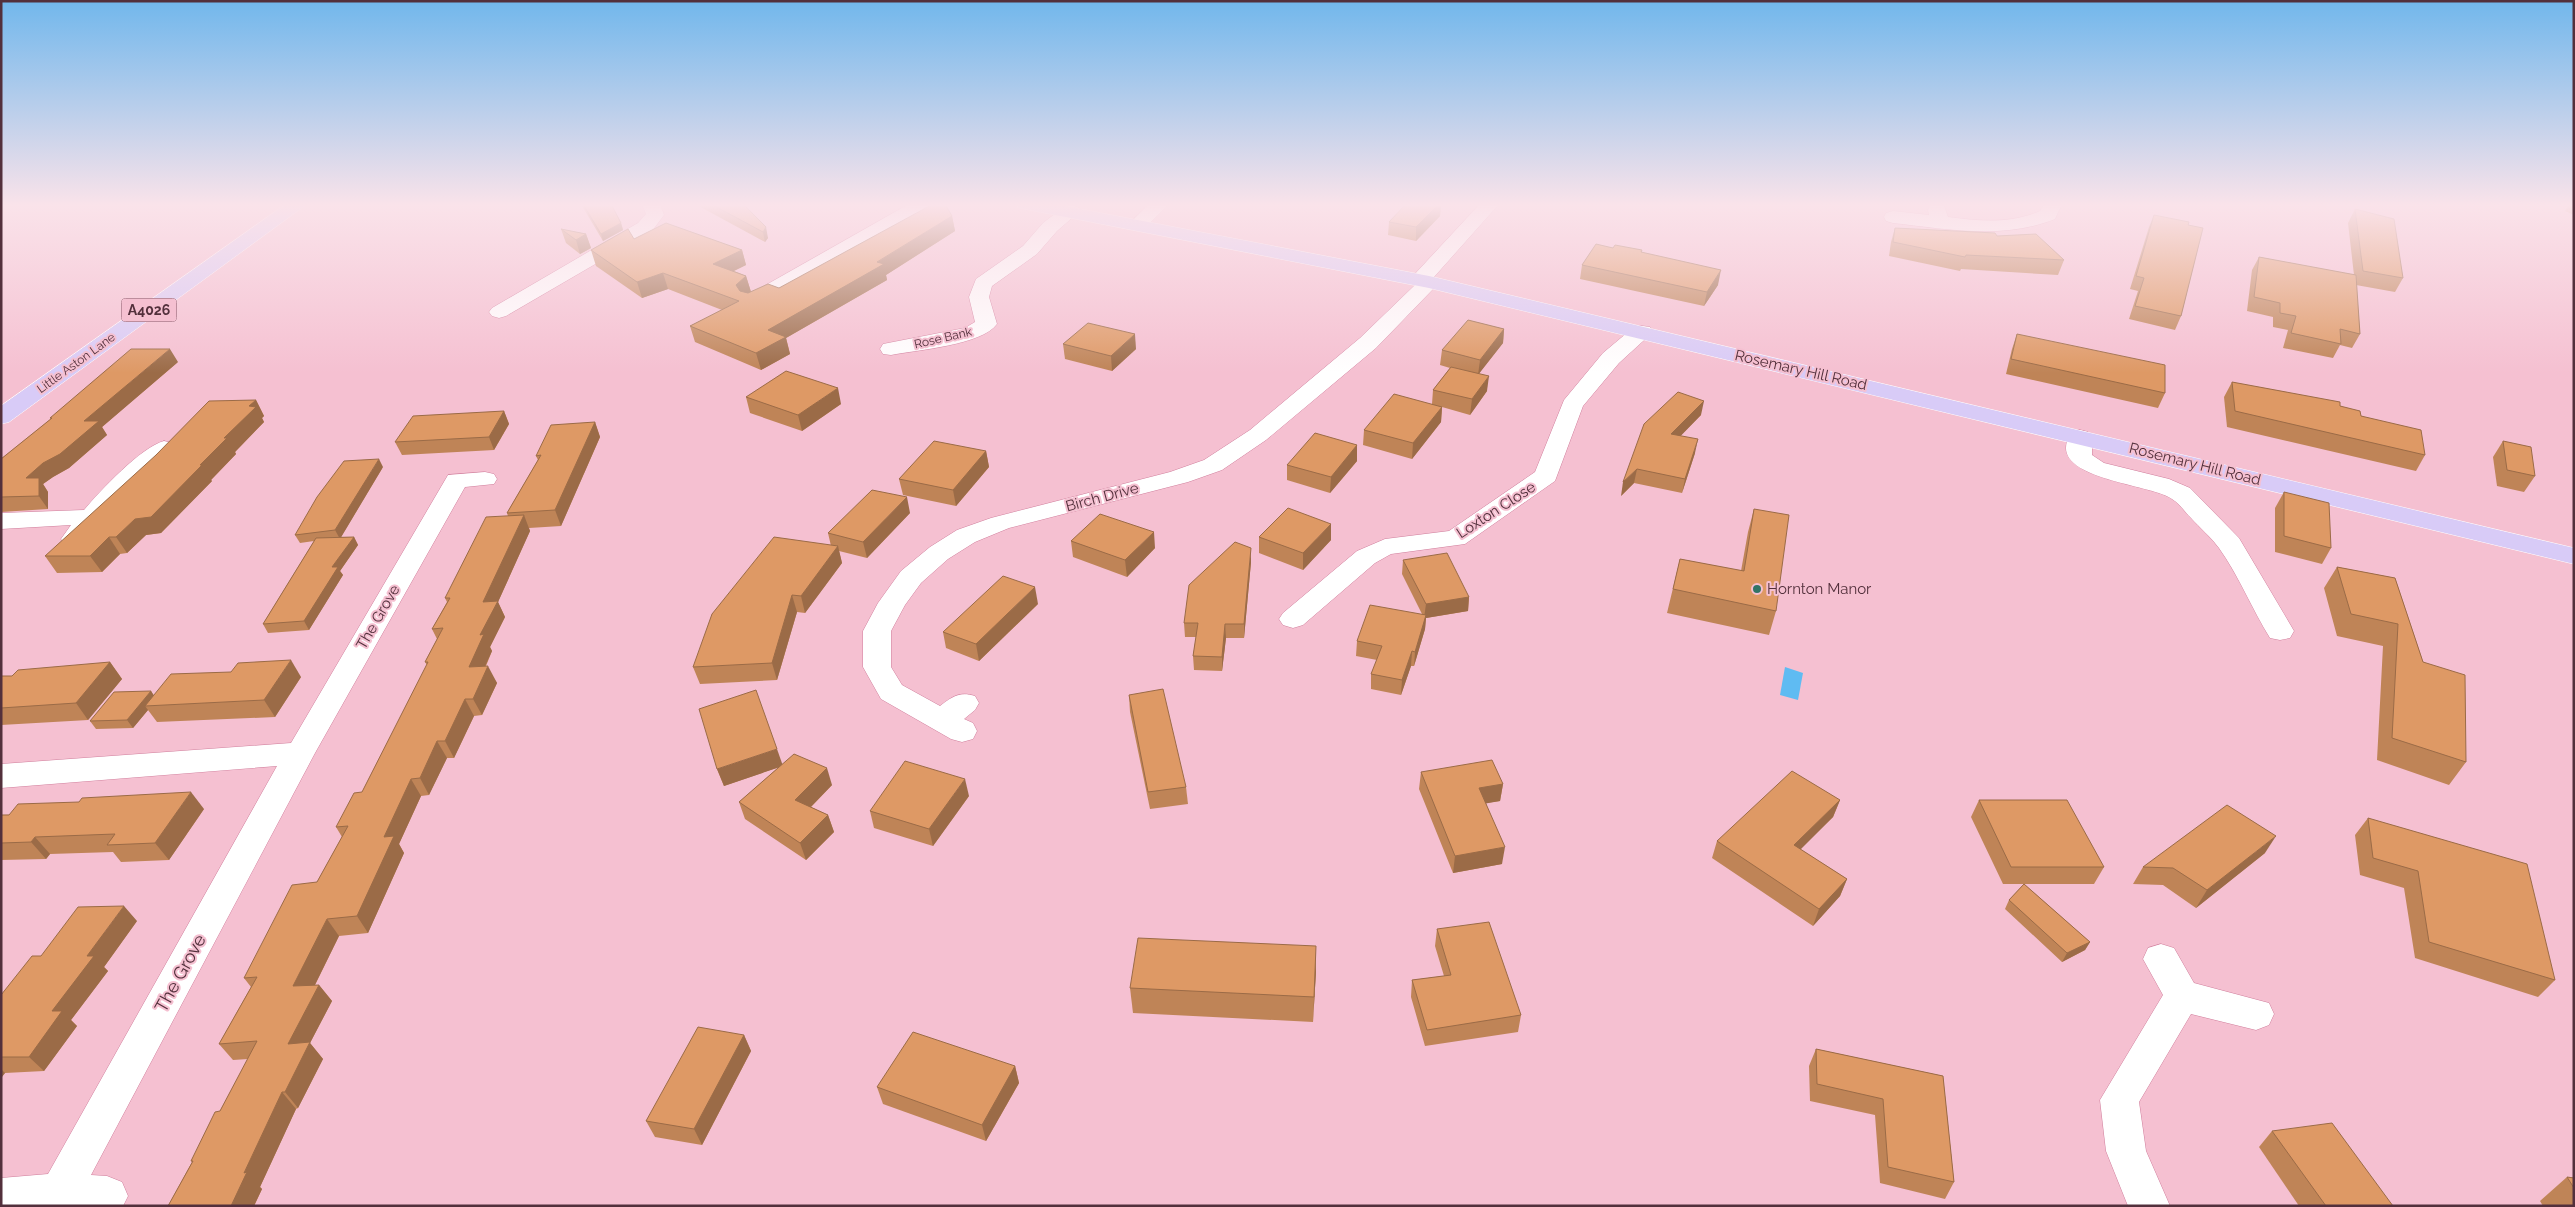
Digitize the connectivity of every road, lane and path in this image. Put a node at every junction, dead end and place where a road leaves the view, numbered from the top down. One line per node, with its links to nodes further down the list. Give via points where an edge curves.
1 (219, 260): 12 (main road, Little Aston Lane / A4026)
2 (588, 260): 9 (street)
3 (823, 260): 8 (street)
4 (1015, 260): 11 (street, Rose Bank, via 983,282 979,297 986,324 980,329)
5 (1316, 260): 7 (main road, Rosemary Hill Road)
6 (1442, 260): 7 (street, Birch Drive)
7 (1424, 281): 10 (main road, Rosemary Hill Road); 22 (street, Birch Drive, via 1368,343 1258,435 1213,465 1179,477 1000,523 966,536 939,553 911,577 877,631 877,666 891,692)
8 (752, 301)
9 (499, 312)
10 (1642, 332): 13 (main road, Rosemary Hill Road); 20 (street, Loxton Close, via 1611,358 1572,405 1546,476 1456,538 1385,547 1366,557)
11 (892, 349)
12 (1, 417)
13 (2080, 437): 19 (main road, Rosemary Hill Road); 21 (street, via 2081,458 2095,468 2160,484 2181,493 2230,544)
14 (164, 448): 16 (street, via 128,476)
15 (457, 480): 23 (street, The Grove)
16 (89, 517): 17 (street); 18 (street)
17 (1, 522)
18 (74, 539)
19 (2574, 556)
20 (1293, 619)
21 (2280, 631)
22 (956, 718)
23 (300, 753): 24 (street); 28 (street, The Grove)
24 (1, 776)
25 (2161, 959): 26 (street)
26 (2182, 996): 27 (street); 31 (street, via 2119,1100 2126,1151)
27 (2256, 1014)
28 (60, 1193): 29 (street); 30 (street)
29 (107, 1196)
30 (1, 1198)
31 (2149, 1206)

